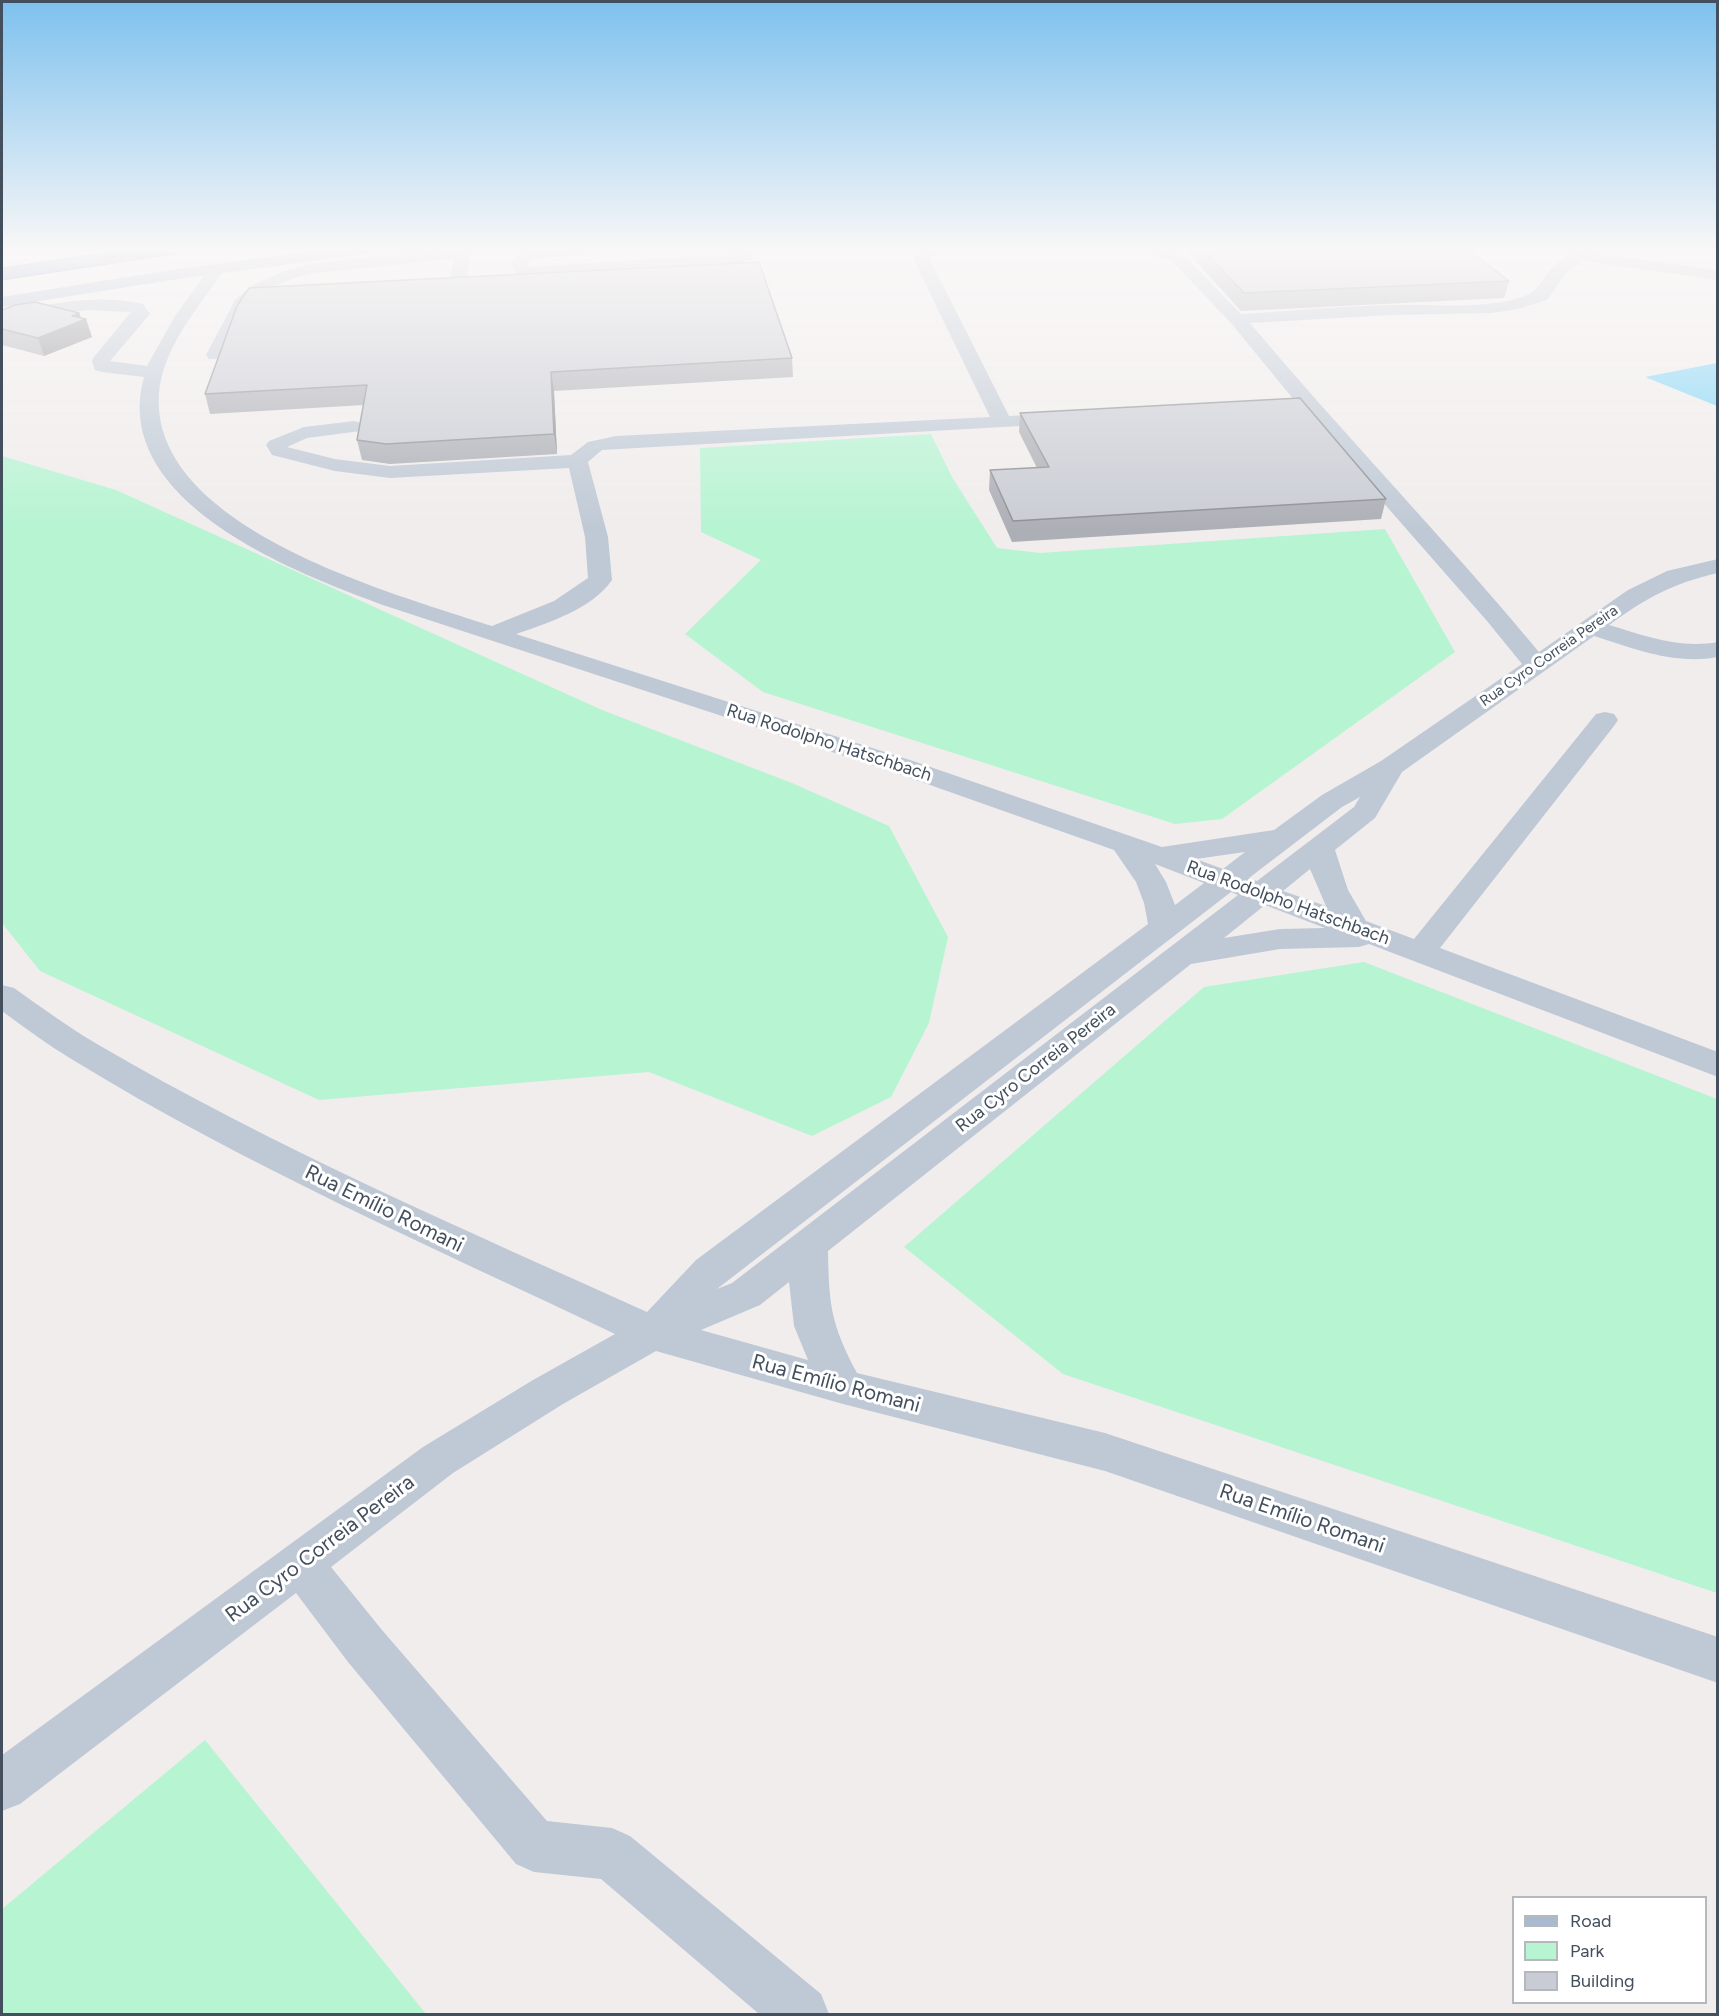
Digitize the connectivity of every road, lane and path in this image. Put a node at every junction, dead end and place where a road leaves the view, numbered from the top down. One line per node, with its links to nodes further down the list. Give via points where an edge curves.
1 (117, 342): 7 (street, via 101,361 102,366)
2 (168, 342): 7 (street, Rua Rodolpho Hatschbach)
3 (222, 342): 6 (street)
4 (963, 342): 11 (street)
5 (1256, 342): 8 (street)
6 (215, 355)
7 (153, 372): 16 (street, Rua Rodolpho Hatschbach, via 149,409 153,434 171,470 202,503 258,541 324,574)
8 (1310, 407): 9 (street); 18 (street)
9 (1286, 408)
10 (1085, 418): 11 (street)
11 (1002, 422): 13 (street, via 632,441 586,449)
12 (354, 428): 13 (street, via 307,431 276,445 279,451 335,465 390,472)
13 (578, 461): 16 (street, via 596,540 600,580 574,600 525,624)
14 (1718, 566): 15 (street, Rua Cyro Correia Pereira, via 1654,585)
15 (1591, 627): 17 (street, via 1673,652); 18 (street, Rua Cyro Correia Pereira)
16 (491, 634): 22 (street, Rua Rodolpho Hatschbach, via 851,749)
17 (1718, 649)
18 (1536, 665): 20 (street, Rua Cyro Correia Pereira)
19 (1605, 720): 29 (street)
20 (1391, 767): 21 (street, Rua Cyro Correia Pereira, via 1332,801); 23 (street, Rua Cyro Correia Pereira, via 1365,812)
21 (1283, 838): 24 (street); 25 (street, Rua Cyro Correia Pereira)
22 (1124, 843): 24 (street, Rua Rodolpho Hatschbach); 28 (street, via 1153,883)
23 (1320, 847): 26 (street, Rua Cyro Correia Pereira); 27 (street, via 1325,877 1334,897)
24 (1159, 855): 25 (street, Rua Rodolpho Hatschbach)
25 (1227, 879): 26 (street, Rua Rodolpho Hatschbach); 28 (street, Rua Cyro Correia Pereira)
26 (1262, 892): 27 (street, Rua Rodolpho Hatschbach); 28 (street, Rua Cyro Correia Pereira)
27 (1368, 933): 28 (street); 29 (street, Rua Rodolpho Hatschbach)
28 (1173, 941): 32 (street, Rua Cyro Correia Pereira); 33 (street, Rua Cyro Correia Pereira, via 710,1272)
29 (1420, 952): 31 (street, Rua Rodolpho Hatschbach)
30 (2, 996): 33 (street, Rua Emílio Romani, via 94,1057 310,1174)
31 (1718, 1065)
32 (809, 1245): 33 (street, Rua Cyro Correia Pereira, via 746,1294); 34 (street, via 813,1319)
33 (652, 1333): 34 (street, Rua Emílio Romani); 35 (street, Rua Cyro Correia Pereira, via 438,1460)
34 (843, 1387): 36 (street, Rua Emílio Romani, via 1105,1452)
35 (300, 1563): 37 (street, Rua Cyro Correia Pereira); 38 (street, via 365,1647 534,1846 612,1854)
36 (1718, 1660)
37 (2, 1786)
38 (801, 2014)

